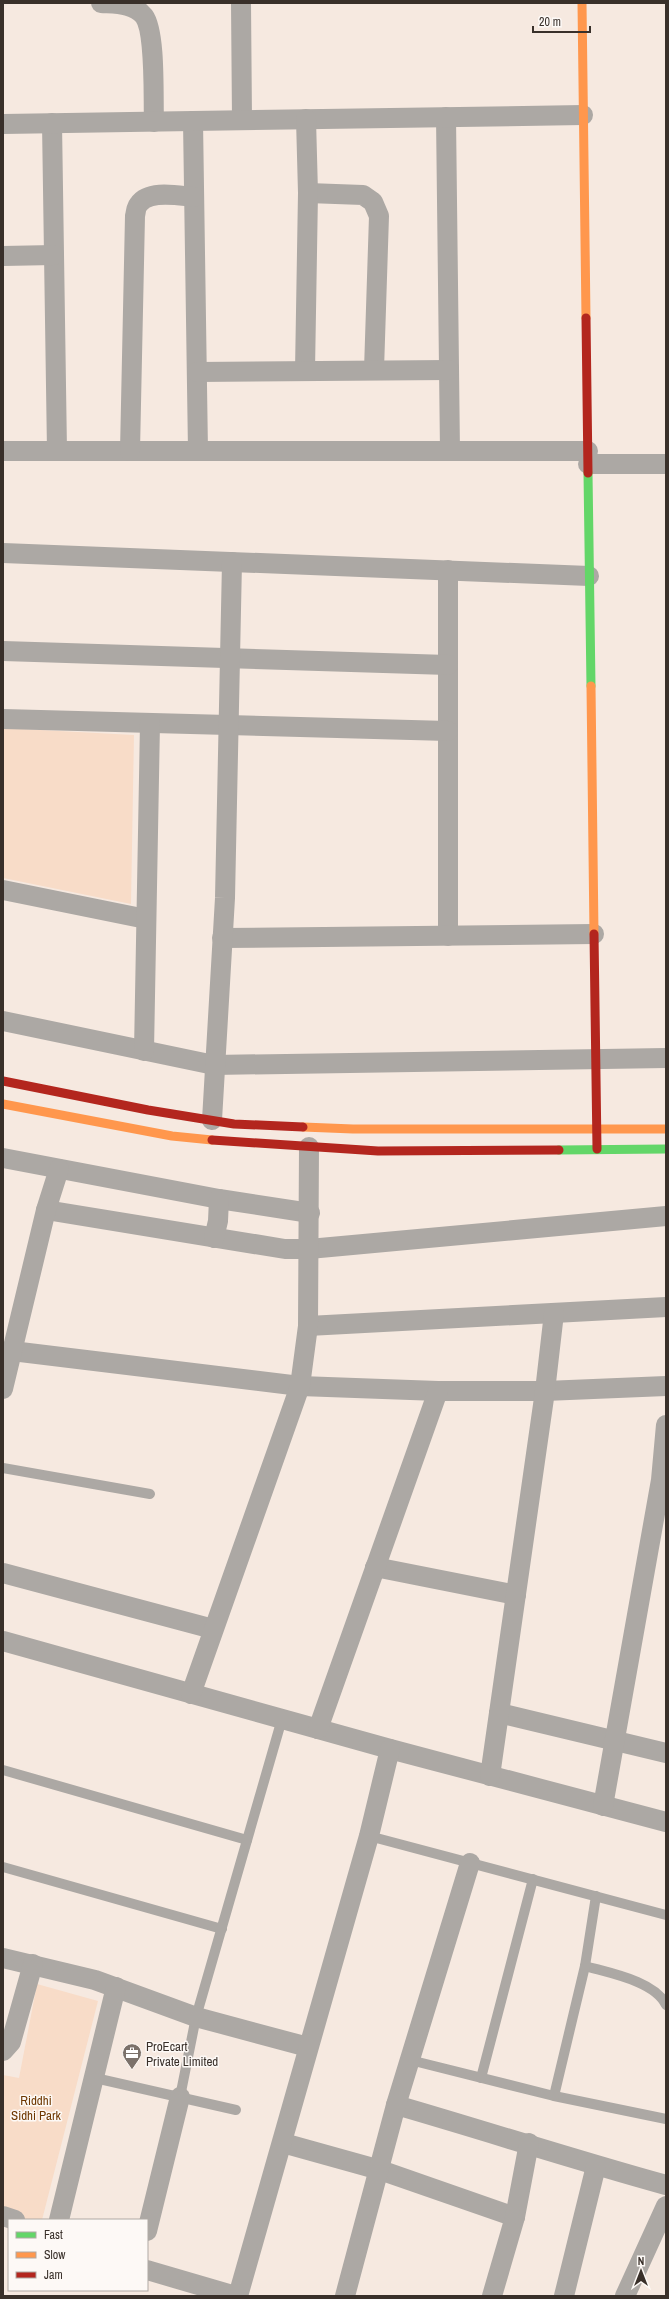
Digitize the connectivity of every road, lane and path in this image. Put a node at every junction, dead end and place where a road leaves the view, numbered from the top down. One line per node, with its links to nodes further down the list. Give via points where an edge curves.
1 (101, 3): 9 (street, via 130,6 143,15 150,29)
2 (241, 3): 7 (street)
3 (582, 3): 4 (street)
4 (584, 115): 5 (street); 25 (street)
5 (446, 117): 6 (street); 17 (street)
6 (306, 119): 7 (street); 12 (street)
7 (242, 120): 8 (street)
8 (193, 121): 9 (street); 13 (street)
9 (154, 122): 10 (street)
10 (52, 123): 11 (street); 14 (street)
11 (3, 124)
12 (308, 193): 16 (street, via 363,196 374,202 379,216); 18 (street)
13 (194, 197): 19 (street); 21 (street, via 162,195 147,197 138,204 135,216)
14 (54, 255): 15 (street); 20 (street)
15 (3, 256)
16 (374, 370): 17 (street); 18 (street)
17 (449, 370): 23 (street)
18 (305, 371): 19 (street)
19 (197, 372): 22 (street)
20 (56, 451): 21 (street); 24 (street)
21 (130, 451): 22 (street)
22 (198, 451): 23 (street)
23 (450, 451): 25 (street)
24 (3, 452)
25 (588, 457): 26 (street); 30 (street)
26 (666, 464)
27 (3, 553): 28 (street)
28 (232, 562): 29 (street); 32 (street)
29 (448, 570): 30 (street); 33 (street)
30 (590, 576): 40 (street)
31 (3, 651): 32 (street)
32 (230, 658): 33 (street); 36 (street)
33 (448, 665): 37 (street)
34 (3, 719): 35 (street)
35 (150, 723): 36 (street); 39 (street)
36 (228, 725): 37 (street); 42 (street)
37 (448, 731): 41 (street)
38 (3, 890): 39 (street)
39 (146, 919): 44 (street)
40 (594, 934): 41 (street); 46 (street)
41 (448, 936): 42 (street)
42 (222, 938): 47 (street)
43 (3, 1021): 44 (street)
44 (144, 1050): 47 (street)
45 (666, 1058): 46 (street)
46 (596, 1059): 47 (street); 52 (street)
47 (214, 1065): 50 (street)
48 (3, 1081): 50 (street)
49 (3, 1104): 53 (street, via 172,1136)
50 (212, 1120): 52 (street, via 234,1124 353,1129)
51 (666, 1128): 52 (street)
52 (597, 1129): 54 (street)
53 (309, 1147): 54 (street, via 378,1151); 60 (street)
54 (597, 1149): 55 (street)
55 (666, 1149)
56 (3, 1158): 57 (street)
57 (59, 1169): 58 (street); 59 (street)
58 (219, 1199): 60 (street); 62 (street)
59 (46, 1210): 62 (street); 67 (street)
60 (310, 1213): 63 (street)
61 (666, 1216): 63 (street)
62 (214, 1238): 63 (street)
63 (309, 1250): 66 (street)
64 (666, 1307): 65 (street)
65 (554, 1313): 66 (street); 72 (street)
66 (308, 1326): 68 (street)
67 (12, 1351): 68 (street); 70 (street)
68 (300, 1386): 71 (street); 79 (street)
69 (666, 1386): 72 (street)
70 (3, 1389)
71 (438, 1392): 72 (street); 76 (street)
72 (545, 1392): 78 (street)
73 (666, 1425): 85 (street, via 661,1480)
74 (3, 1468): 75 (lane)
75 (150, 1494)
76 (375, 1567): 78 (street); 84 (street)
77 (3, 1572): 79 (street)
78 (516, 1595): 82 (street)
79 (213, 1629): 81 (street)
80 (3, 1641): 81 (street)
81 (191, 1694): 83 (street)
82 (499, 1713): 85 (street); 89 (street)
83 (282, 1719): 84 (street); 93 (lane)
84 (318, 1729): 86 (street)
85 (615, 1740): 87 (street); 90 (street)
86 (390, 1749): 89 (street); 92 (street)
87 (666, 1753)
88 (3, 1770): 93 (lane)
89 (490, 1776): 90 (street)
90 (604, 1806): 91 (street)
91 (666, 1822)
92 (369, 1836): 94 (lane); 106 (street)
93 (247, 1840): 99 (lane)
94 (470, 1863): 96 (lane); 108 (street)
95 (3, 1867): 99 (lane)
96 (533, 1879): 97 (lane); 110 (lane)
97 (596, 1896): 98 (lane); 102 (lane)
98 (666, 1915)
99 (222, 1929): 105 (lane)
100 (3, 1958): 101 (street)
101 (33, 1964): 103 (street); 107 (street, via 11,2042)
102 (585, 1966): 104 (lane, via 654,1990); 111 (lane)
103 (116, 1987): 105 (street); 109 (street)
104 (666, 2006)
105 (196, 2017): 106 (street); 112 (lane)
106 (308, 2047): 116 (street)
107 (3, 2051)
108 (410, 2060): 110 (lane); 113 (street)
109 (95, 2078): 112 (lane); 123 (street)
110 (481, 2078): 111 (lane)
111 (554, 2096): 115 (lane)
112 (180, 2097): 114 (lane); 124 (street)
113 (396, 2104): 117 (street); 119 (street)
114 (236, 2110)
115 (666, 2119)
116 (283, 2143): 119 (street); 126 (street)
117 (529, 2144): 118 (street); 122 (street)
118 (596, 2166): 120 (street); 129 (street)
119 (380, 2170): 122 (street); 127 (street)
120 (666, 2185)
121 (666, 2206): 130 (street)
122 (514, 2217): 128 (street)
123 (59, 2219)
124 (148, 2227)
125 (148, 2270): 126 (street)
126 (237, 2296)
127 (345, 2296)
128 (492, 2296)
129 (564, 2296)
130 (625, 2296)

